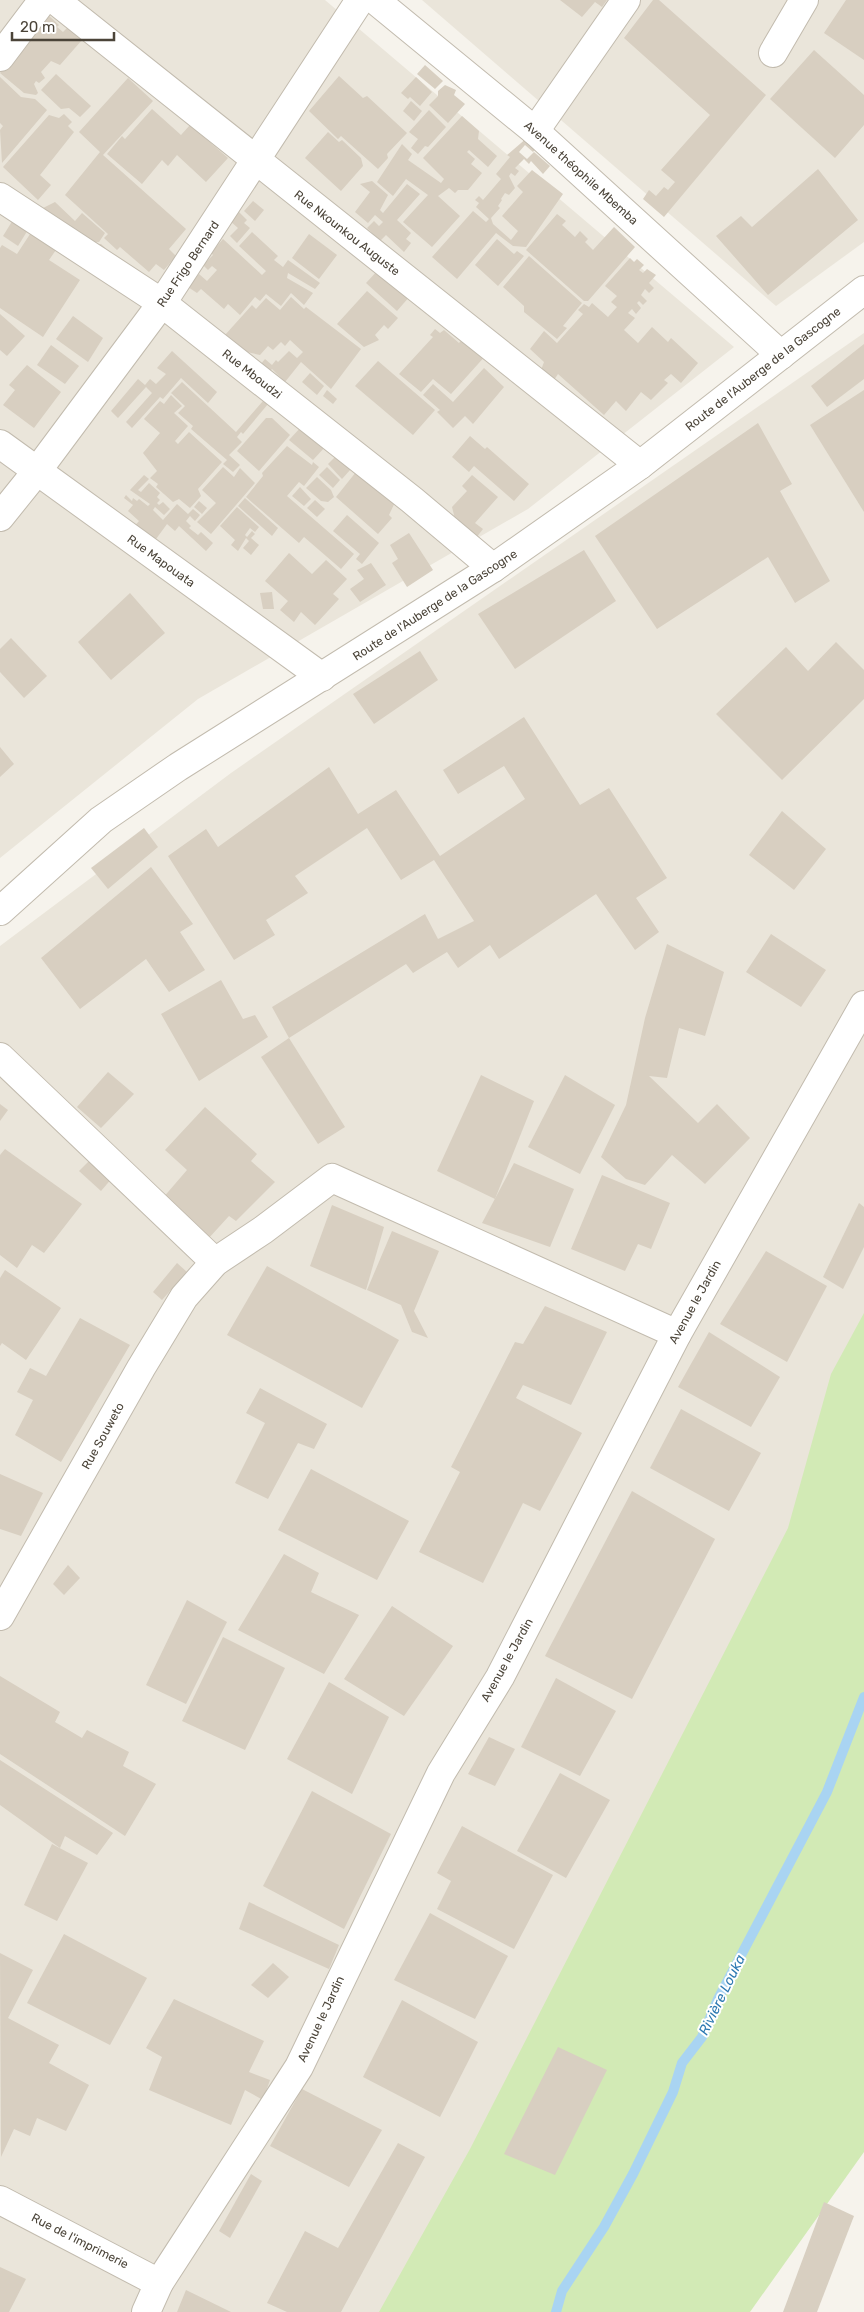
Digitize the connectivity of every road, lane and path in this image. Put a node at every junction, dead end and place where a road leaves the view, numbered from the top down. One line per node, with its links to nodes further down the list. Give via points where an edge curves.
1 (43, 0): 8 (street)
2 (55, 0): 10 (street, Rue Nkounkou Auguste)
3 (360, 0): 10 (street, Rue Frigo Bernard)
4 (375, 0): 9 (street, Avenue théophile Mbemba)
5 (626, 0): 9 (street)
6 (804, 0): 7 (street)
7 (772, 53)
8 (0, 57)
9 (535, 131): 14 (street, Avenue théophile Mbemba)
10 (256, 162): 13 (street, Rue Frigo Bernard); 16 (street, Rue Nkounkou Auguste)
11 (0, 197): 13 (street, Rue Mboudzi)
12 (864, 290): 14 (street, Route de l'Auberge de la Gascogne)
13 (162, 303): 17 (street, Rue Frigo Bernard); 19 (street, Rue Mboudzi)
14 (781, 355): 16 (street, Route de l'Auberge de la Gascogne)
15 (0, 444): 17 (street, Rue Mapouata)
16 (640, 465): 19 (street, Route de l'Auberge de la Gascogne)
17 (37, 471): 18 (street, Rue Frigo Bernard); 20 (street, Rue Mapouata)
18 (0, 517)
19 (493, 568): 20 (street, Route de l'Auberge de la Gascogne)
20 (322, 677): 21 (street, Route de l'Auberge de la Gascogne, via 178,767 101,820)
21 (0, 911)
22 (864, 1005): 25 (street, Avenue le Jardin)
23 (0, 1057): 24 (street)
24 (214, 1262): 25 (street, Rue Souweto, via 332,1178); 26 (street, Rue Souweto, via 184,1297 145,1360)
25 (677, 1334): 28 (street, Avenue le Jardin, via 500,1676 441,1773 299,2067)
26 (0, 1616)
27 (0, 2200): 28 (street, Rue de l'imprimerie)
28 (160, 2282): 29 (street, Avenue le Jardin)
29 (146, 2312)

